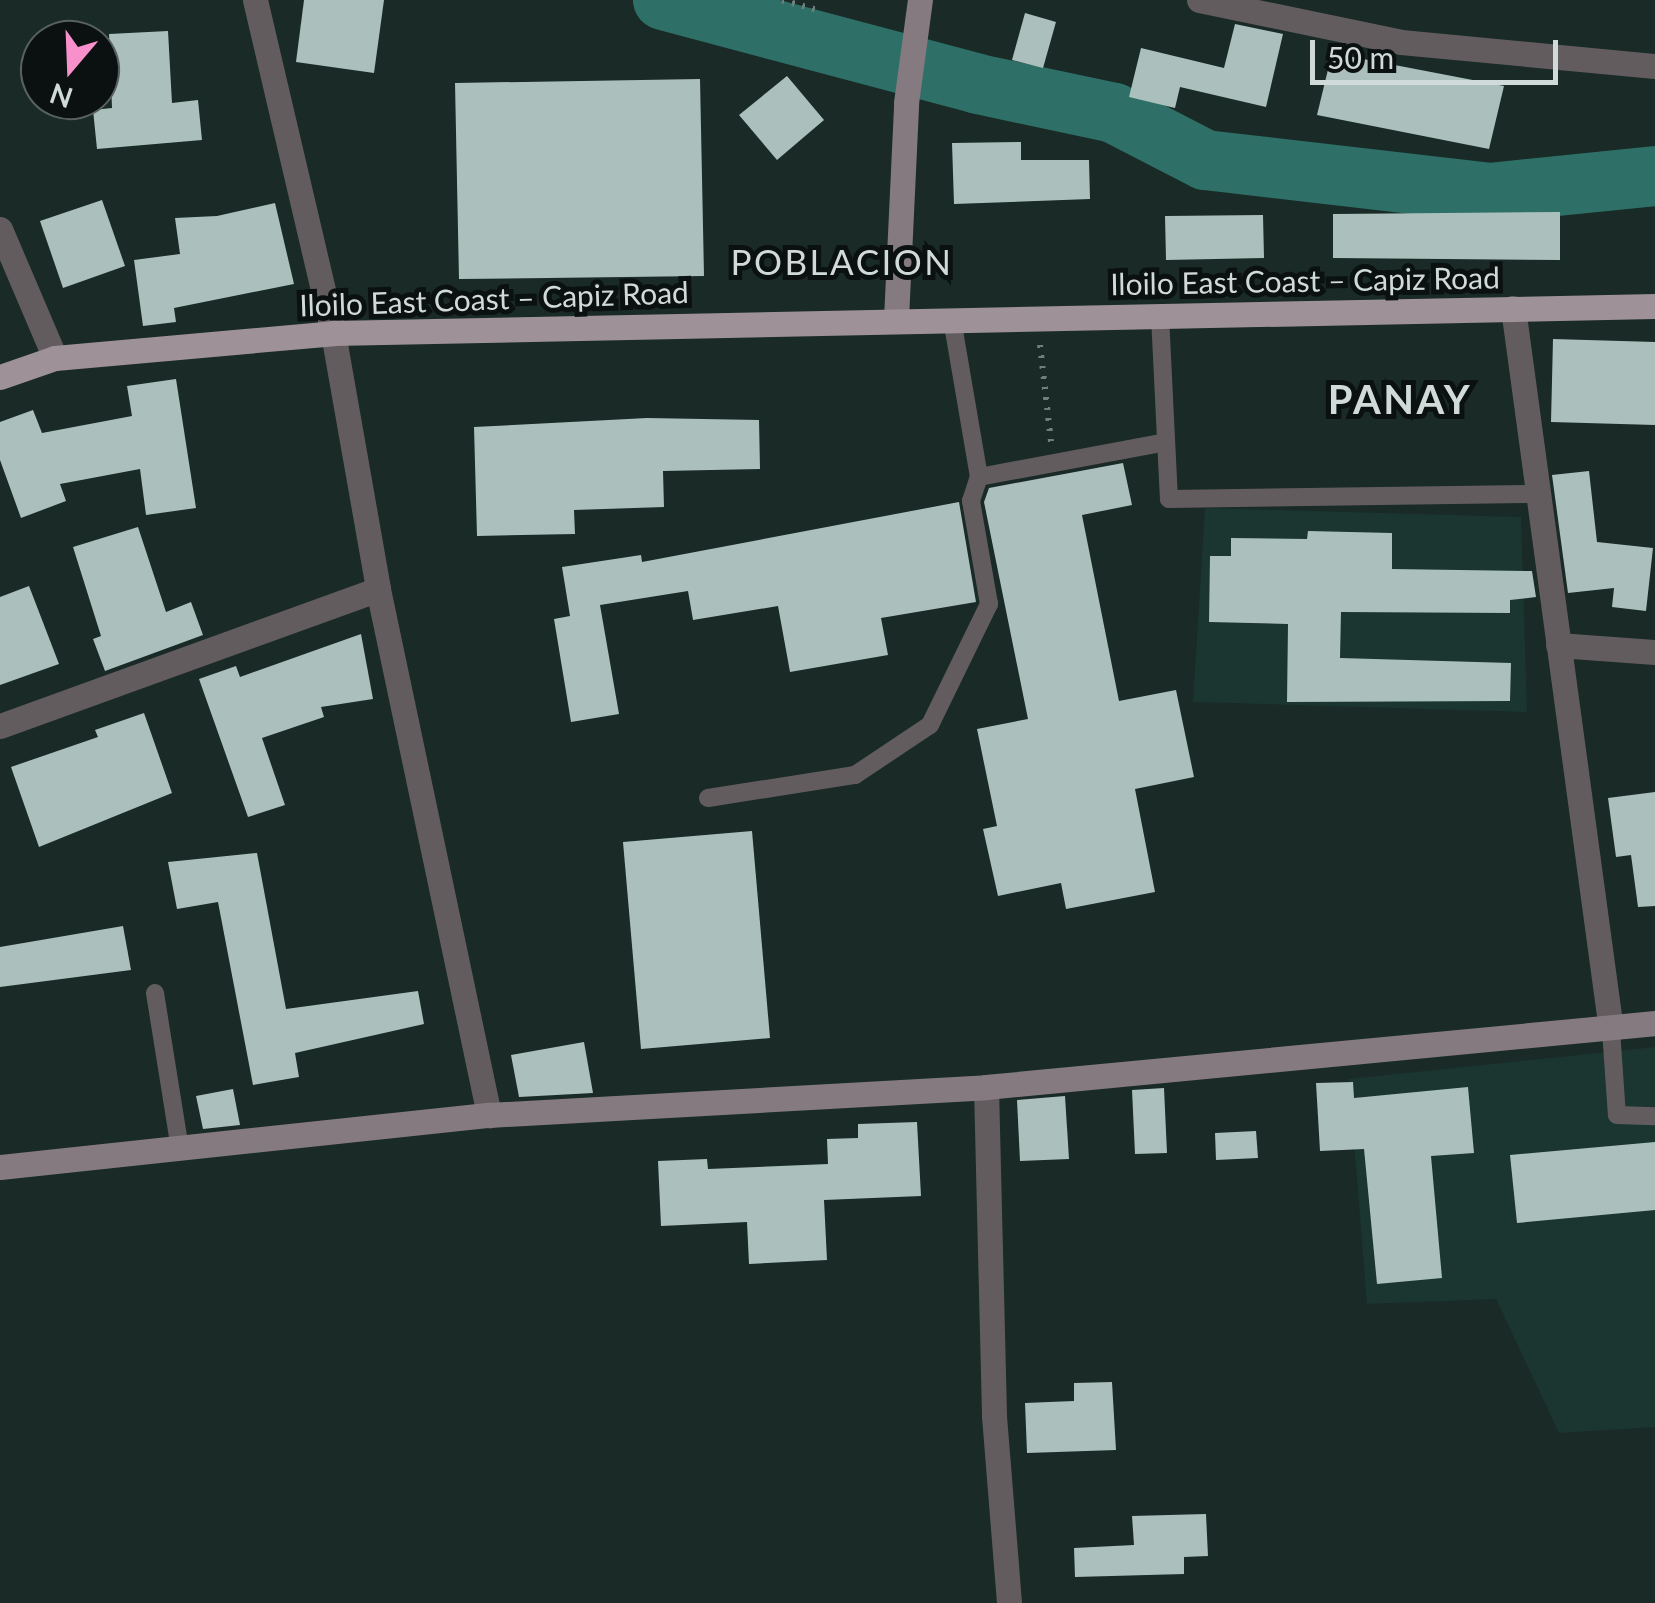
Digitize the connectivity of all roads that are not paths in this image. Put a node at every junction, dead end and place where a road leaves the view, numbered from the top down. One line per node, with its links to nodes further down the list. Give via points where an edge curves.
1 (255, 0): 11 (street)
2 (920, 0): 10 (street, via 906,103)
3 (1199, 0): 4 (street, via 1401,42)
4 (1655, 66)
5 (0, 230): 12 (street)
6 (1655, 306): 7 (main road, Iloilo East Coast – Capiz Road)
7 (1513, 308): 8 (main road, Iloilo East Coast – Capiz Road); 16 (street)
8 (1160, 316): 9 (main road, Iloilo East Coast – Capiz Road); 14 (lane)
9 (952, 318): 10 (main road, Iloilo East Coast – Capiz Road); 15 (lane)
10 (896, 319): 11 (main road, Iloilo East Coast – Capiz Road)
11 (333, 334): 12 (main road, Iloilo East Coast – Capiz Road); 17 (street)
12 (55, 358): 13 (main road, Iloilo East Coast – Capiz Road)
13 (0, 377)
14 (1166, 442): 15 (lane); 16 (lane, via 1168,499)
15 (980, 477): 21 (lane, via 971,501 989,604 930,725 855,775)
16 (1538, 494): 18 (street)
17 (378, 588): 20 (street); 26 (street)
18 (1558, 645): 19 (street); 24 (street)
19 (1655, 652)
20 (0, 726)
21 (708, 798)
22 (154, 993): 28 (lane)
23 (1655, 1023): 24 (street)
24 (1611, 1030): 25 (street); 27 (lane, via 1617,1116)
25 (986, 1087): 26 (street); 30 (street, via 994,1416)
26 (489, 1115): 28 (street)
27 (1655, 1116)
28 (180, 1149): 29 (street)
29 (0, 1167)
30 (1009, 1603)

